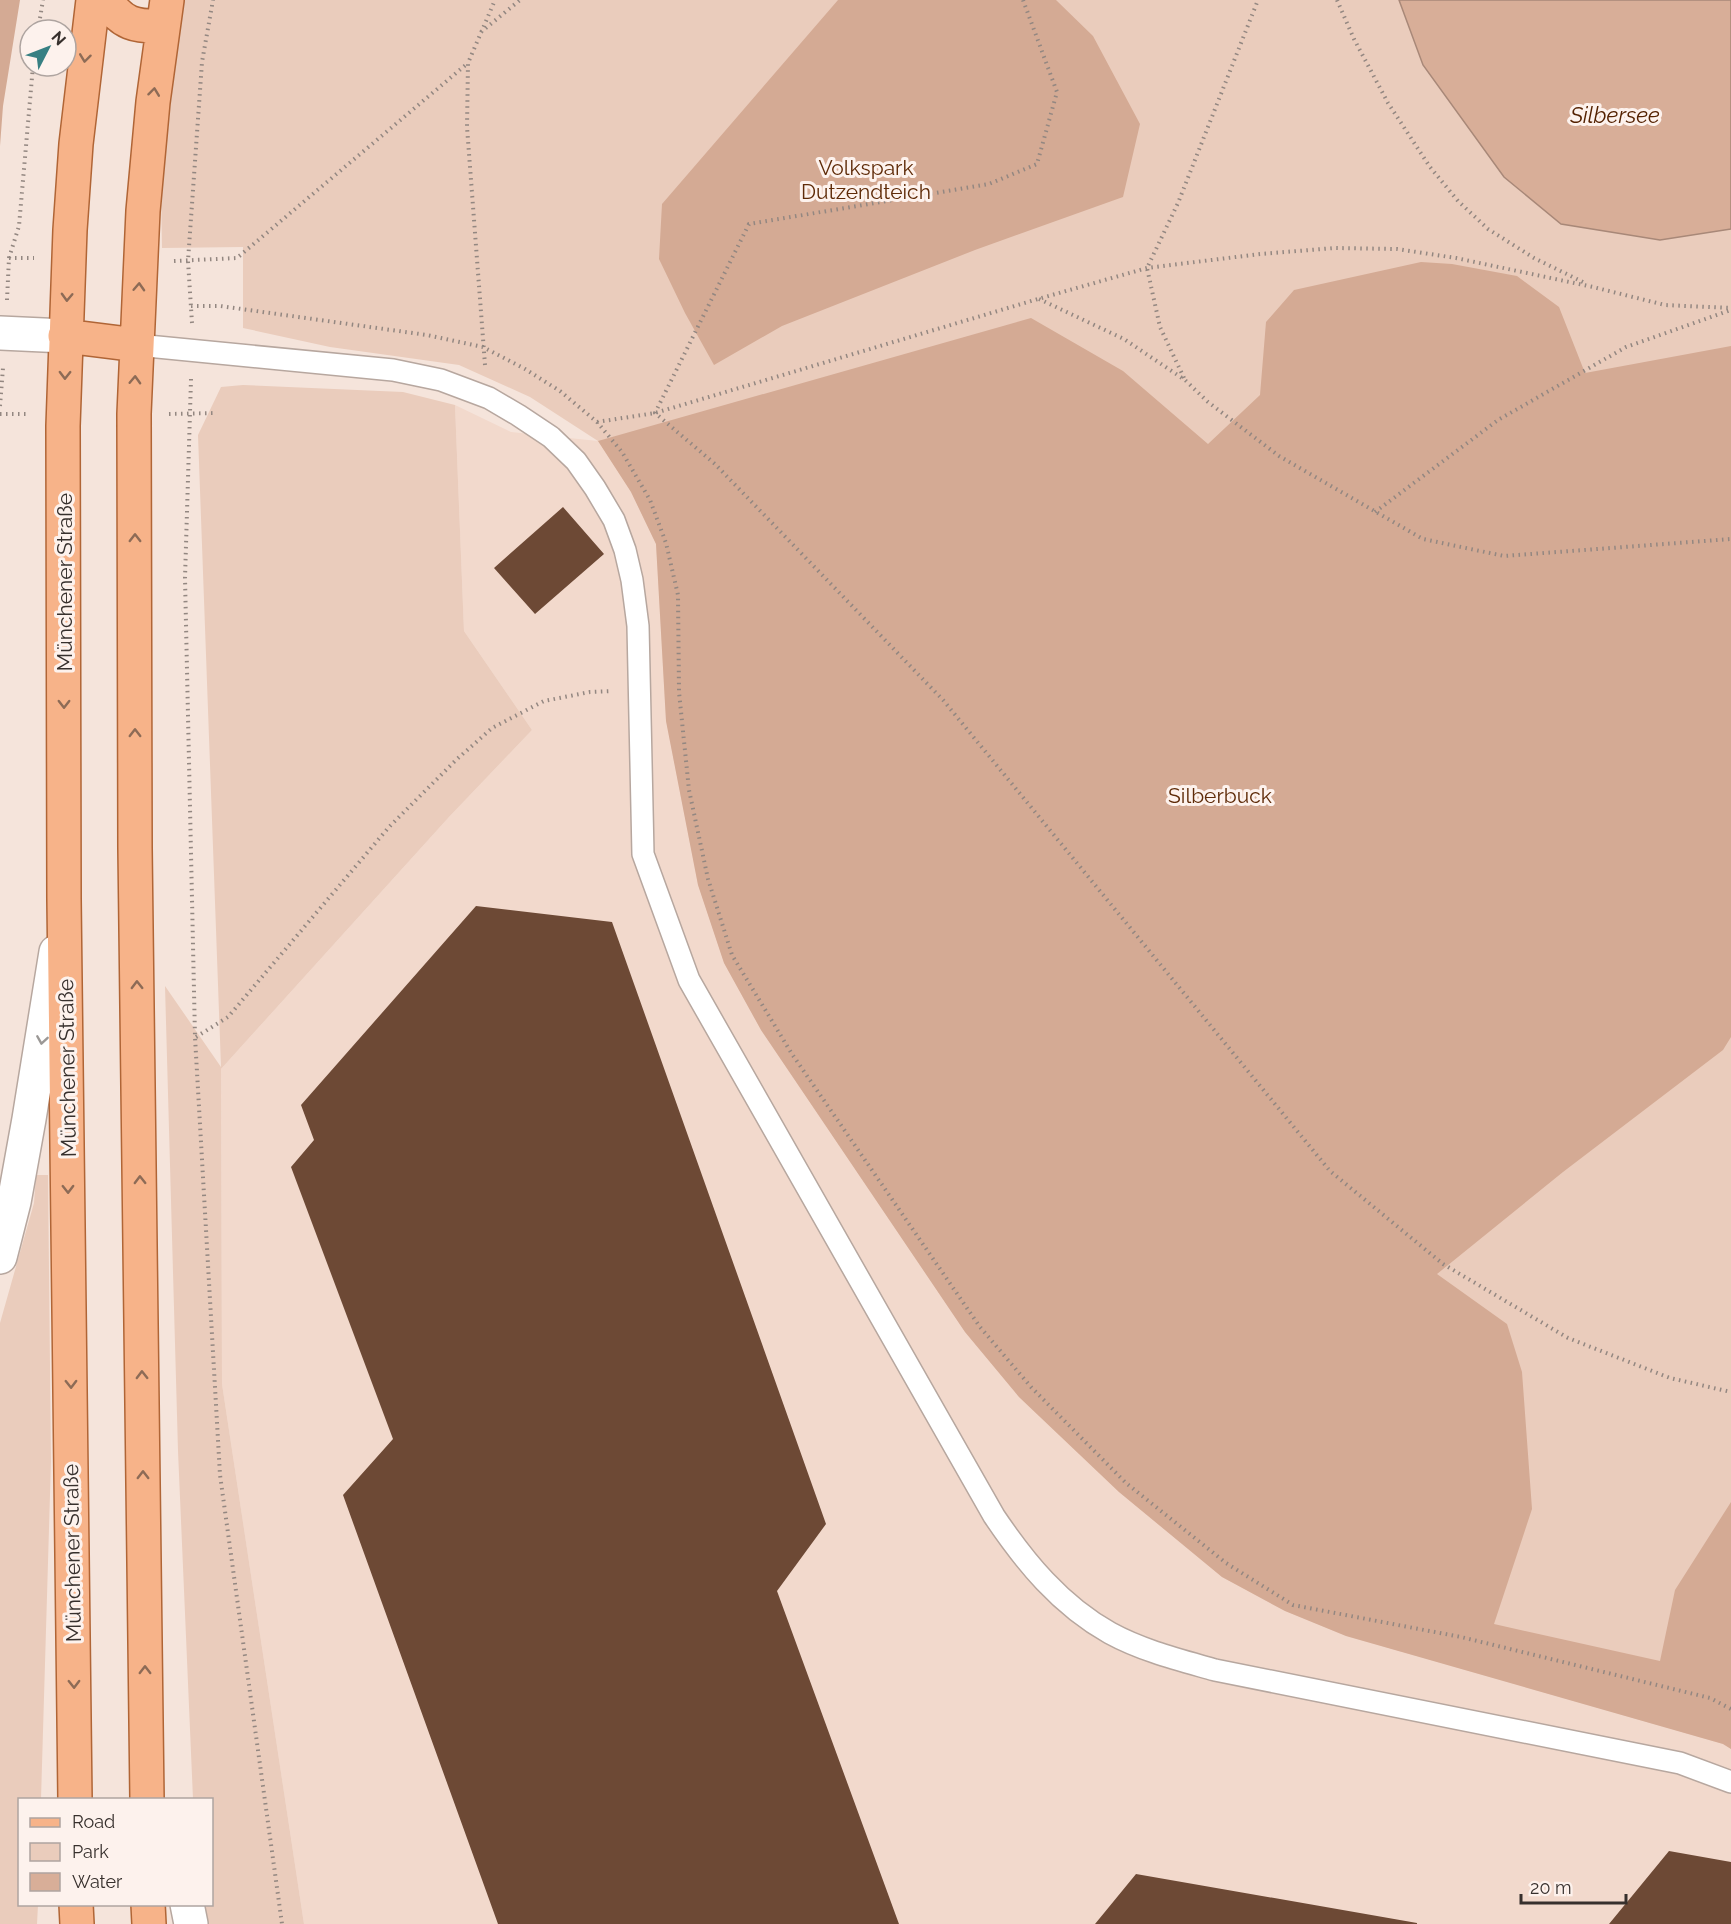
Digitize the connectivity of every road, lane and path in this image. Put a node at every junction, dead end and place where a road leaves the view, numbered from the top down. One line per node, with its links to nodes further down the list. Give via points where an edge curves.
1 (43, 0): 11 (path)
2 (93, 0): 22 (main road, Münchener Straße, one-way to 22, via 76,144)
3 (106, 0): 10 (main road, via 129,24 148,26)
4 (213, 0): 13 (path, via 202,62 188,261 237,258)
5 (495, 0): 12 (path)
6 (520, 0): 12 (path)
7 (1023, 0): 28 (path, via 1057,92 1037,164 989,184 749,224)
8 (1258, 0): 16 (path, via 1178,203)
9 (1336, 0): 17 (path, via 1388,103 1430,167 1458,201 1488,229 1534,258)
10 (165, 13): 23 (main road, one-way to 10, via 144,200)
11 (40, 18)
12 (480, 33): 13 (path)
13 (468, 63): 24 (path, via 467,127)
14 (32, 78): 15 (path, via 19,226)
15 (9, 258)
16 (1147, 268): 17 (path, via 1335,248 1397,249); 18 (path); 25 (path, via 1160,327)
17 (1593, 287): 20 (path, via 1665,305)
18 (1038, 299): 25 (path, via 1124,339); 28 (path)
19 (191, 306): 24 (path, via 220,306 427,334)
20 (1731, 309): 30 (path, via 1626,347 1498,420)
21 (0, 333): 22 (main road)
22 (66, 336): 23 (main road); 34 (main road, Münchener Straße, one-way to 34)
23 (137, 345): 26 (lane, via 393,370 441,380); 39 (main road, one-way to 23, via 135,848)
24 (483, 347): 26 (path); 29 (path, via 560,392)
25 (1185, 380): 30 (path, via 1279,456)
26 (489, 398): 32 (lane, via 551,437 576,461 614,520 632,580)
27 (217, 413): 35 (path, via 191,414 185,578)
28 (655, 413): 29 (path); 37 (path, via 716,464 943,700 1330,1171 1443,1264 1568,1338 1670,1378)
29 (597, 422): 33 (path, via 622,452 650,500 666,543 678,595)
30 (1375, 512): 31 (path, via 1423,539 1504,556)
31 (1731, 538)
32 (640, 691): 33 (path); 35 (path, via 590,692 544,701 492,728 389,827 228,1017); 40 (lane, via 643,854 689,980 994,1516 1047,1585 1111,1634 1161,1655 1215,1670 1680,1764)
33 (679, 692): 38 (path, via 689,790 708,879 732,955 792,1054 980,1328 1031,1387 1126,1483 1226,1563 1293,1605 1461,1636 1710,1698)
34 (64, 899): 36 (main road, one-way to 36, via 29,1119); 41 (main road, Münchener Straße, one-way to 41)
35 (195, 1037): 50 (path, via 220,1475)
36 (0, 1257)
37 (1731, 1392)
38 (1731, 1709)
39 (145, 1729): 42 (main road); 43 (main road)
40 (1731, 1782)
41 (75, 1798)
42 (147, 1798)
43 (162, 1798)
44 (76, 1906): 47 (main road)
45 (148, 1906): 48 (main road)
46 (186, 1906): 49 (main road)
47 (76, 1924)
48 (149, 1924)
49 (191, 1924)
50 (282, 1924)

